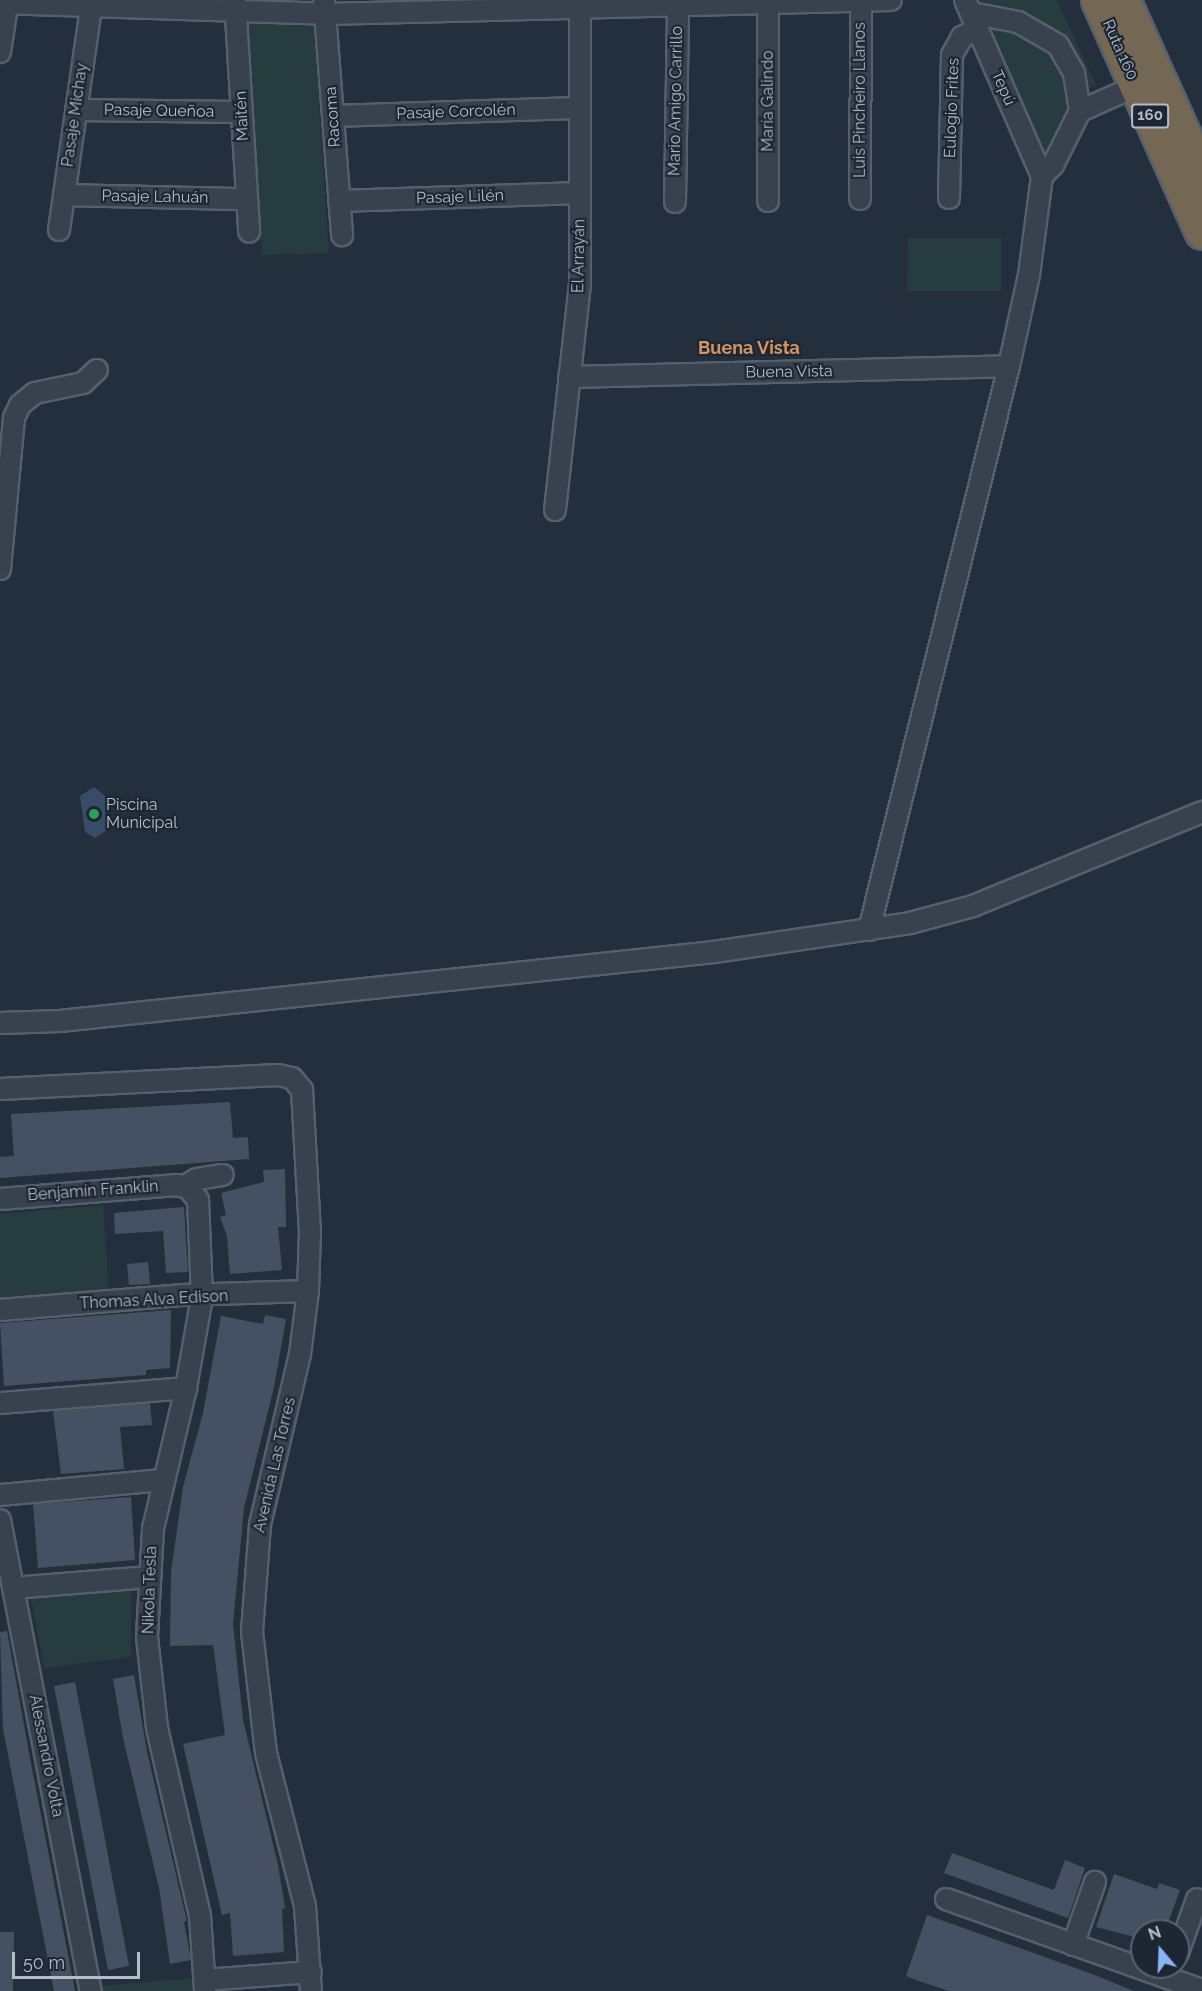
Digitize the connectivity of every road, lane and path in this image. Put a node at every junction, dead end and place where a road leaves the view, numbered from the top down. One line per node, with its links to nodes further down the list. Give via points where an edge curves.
1 (891, 0): 4 (street)
2 (1098, 0): 14 (highway, Ruta 160 / 160)
3 (1123, 0): 21 (highway, Ruta 160 / 160)
4 (856, 1): 6 (street); 26 (street, Luis Pincheiro Llanos)
5 (5, 2): 7 (street); 13 (street)
6 (768, 2): 8 (street); 28 (street, María Galindo)
7 (91, 3): 10 (street); 16 (street, Pasaje Michay)
8 (678, 3): 9 (street); 29 (street, Mario Amigo Carrillo)
9 (580, 4): 11 (street); 15 (street, El Arrayán)
10 (235, 5): 11 (street); 18 (street, Maitén)
11 (325, 7): 19 (street, Racoma)
12 (971, 14): 17 (street, via 1018,22 1058,45 1074,72); 20 (street, Tepú); 25 (street, Eulogio Frites, via 952,55)
13 (0, 52)
14 (1136, 86): 17 (street); 32 (highway, Ruta 160 / 160)
15 (580, 108): 19 (street, Pasaje Corcolén); 22 (street, El Arrayán)
16 (76, 110): 18 (street, Pasaje Queñoa); 23 (street, Pasaje Michay)
17 (1080, 111): 20 (street, via 1053,165)
18 (242, 112): 24 (street, Maitén)
19 (333, 116): 27 (street, Racoma)
20 (1042, 176): 34 (street, via 1029,274)
21 (1202, 176)
22 (580, 193): 27 (street, Pasaje Lilén); 36 (street, El Arrayán, via 580,284)
23 (64, 195): 24 (street, Pasaje Lahuán); 30 (street, Pasaje Michay)
24 (247, 198): 31 (street, Maitén)
25 (949, 198)
26 (860, 199)
27 (339, 201): 33 (street, Racoma)
28 (768, 201)
29 (675, 202)
30 (59, 230)
31 (249, 232)
32 (1202, 232)
33 (342, 235)
34 (1009, 366): 36 (street, Buena Vista); 40 (street)
35 (97, 370): 38 (street, via 83,383 35,393 20,405 14,418)
36 (569, 377): 37 (street, El Arrayán)
37 (555, 510)
38 (0, 569)
39 (1202, 812): 40 (street, via 973,906)
40 (869, 930): 41 (street, via 477,977 60,1021)
41 (0, 1023)
42 (0, 1089): 46 (street, Avenida Las Torres, via 278,1075 296,1081 305,1103)
43 (223, 1175): 44 (street, Benjamín Franklin, via 197,1179)
44 (189, 1188): 45 (street, Benjamín Franklin); 47 (street, Nikola Tesla, via 200,1211)
45 (0, 1198)
46 (308, 1291): 47 (street, Thomas Alva Edison); 63 (street, Avenida Las Torres, via 300,1354 260,1526 252,1613 260,1720 301,1882)
47 (202, 1297): 48 (street, Thomas Alva Edison, via 184,1295); 49 (street, Nikola Tesla)
48 (0, 1310)
49 (186, 1388): 50 (street); 51 (street, Nikola Tesla)
50 (0, 1403)
51 (163, 1480): 52 (street); 54 (street, Nikola Tesla)
52 (0, 1495)
53 (0, 1520): 55 (street, Alessandro Volta)
54 (149, 1577): 55 (street); 64 (street, Nikola Tesla, via 148,1653 153,1705 200,1915)
55 (13, 1588): 66 (street, Alessandro Volta)
56 (1095, 1882): 60 (street)
57 (946, 1899): 60 (street)
58 (1197, 1899): 59 (street)
59 (1190, 1919)
60 (1073, 1945): 61 (street)
61 (1130, 1965)
62 (1169, 1979): 65 (street)
63 (311, 1982): 64 (street)
64 (205, 1986)
65 (1202, 1990)
66 (91, 1991)

